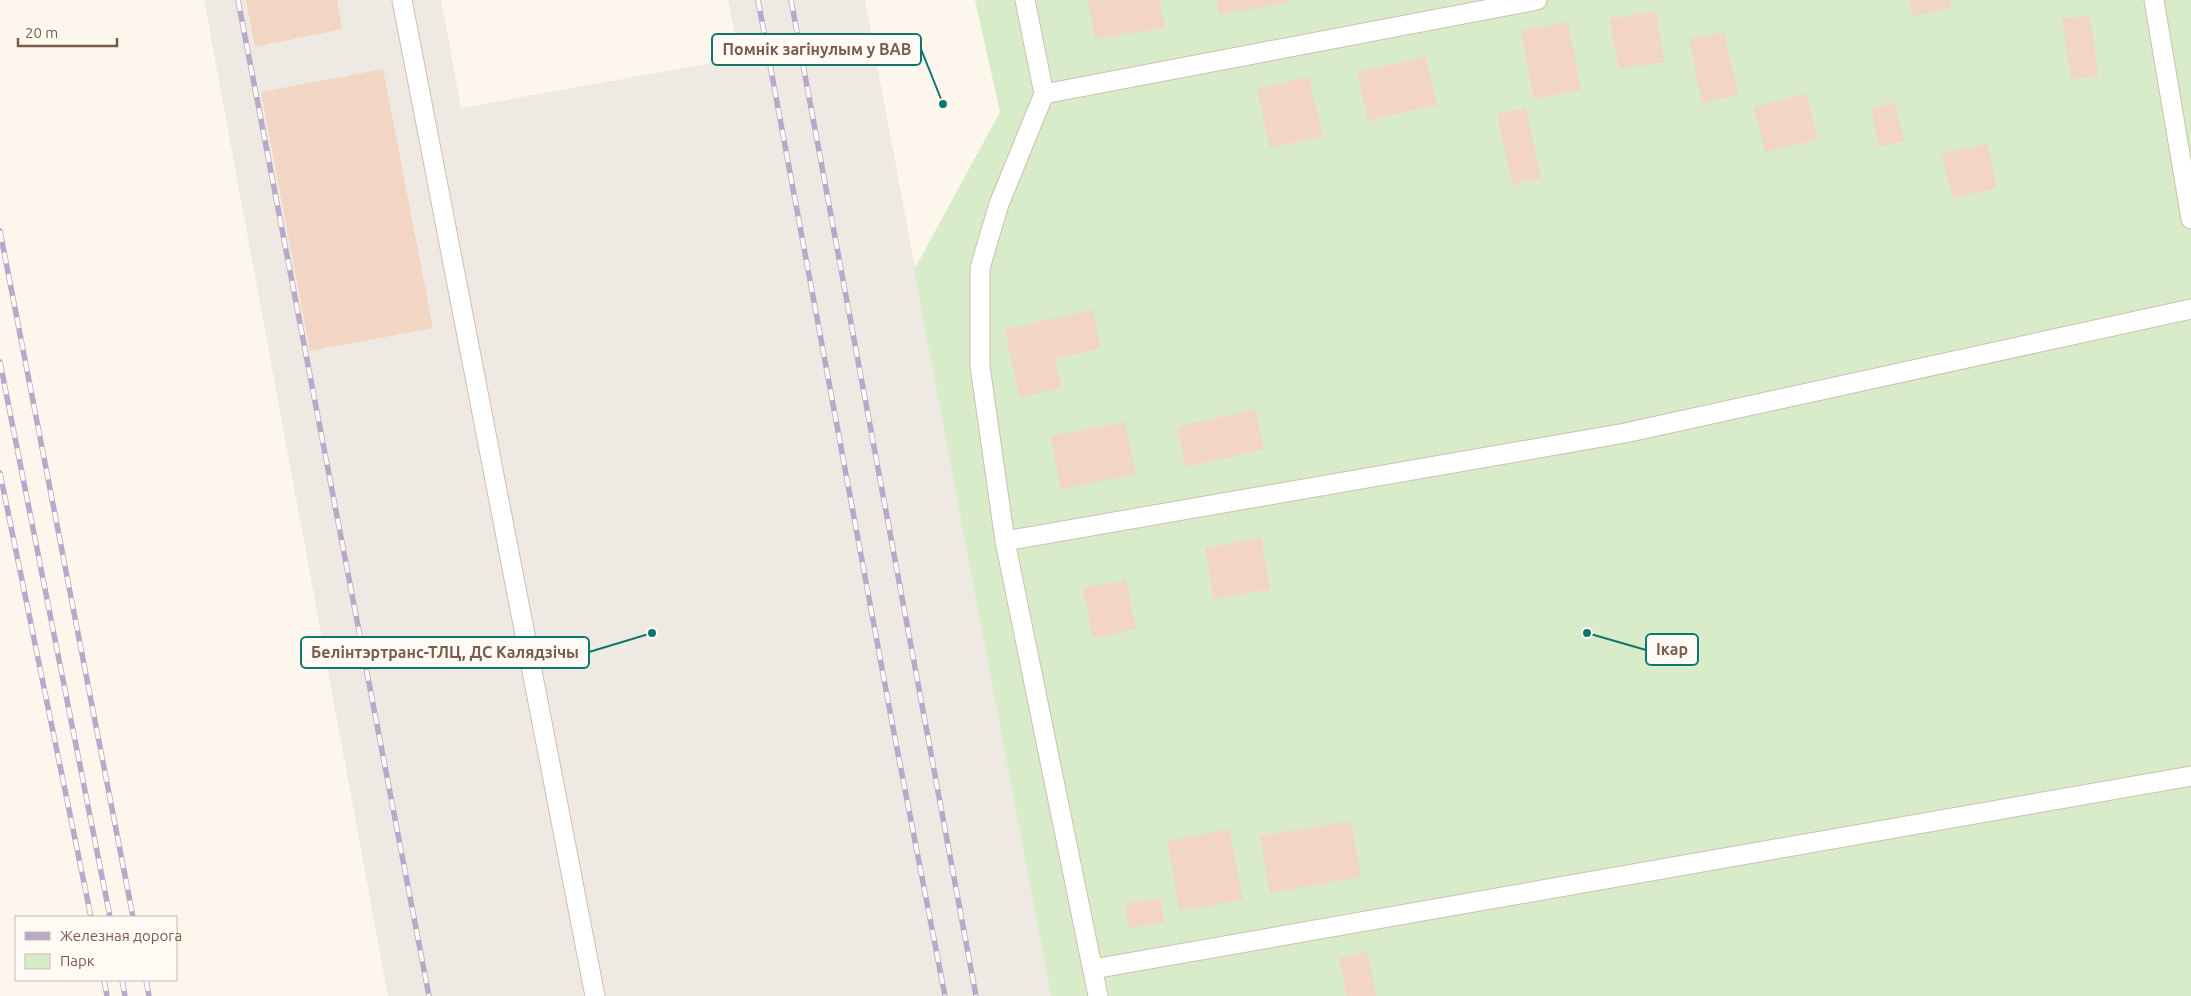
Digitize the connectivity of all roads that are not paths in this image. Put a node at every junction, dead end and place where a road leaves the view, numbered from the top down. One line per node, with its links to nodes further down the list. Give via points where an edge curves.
1 (402, 0): 11 (lane)
2 (1025, 0): 5 (lane)
3 (1537, 0): 5 (lane)
4 (2154, 0): 6 (lane)
5 (1044, 94): 8 (lane, via 999,204 980,268 980,366)
6 (2191, 218)
7 (2191, 309): 8 (lane, via 1625,433)
8 (1005, 541): 10 (lane)
9 (2191, 776): 10 (lane)
10 (1093, 969): 12 (lane)
11 (595, 996)
12 (1098, 996)

